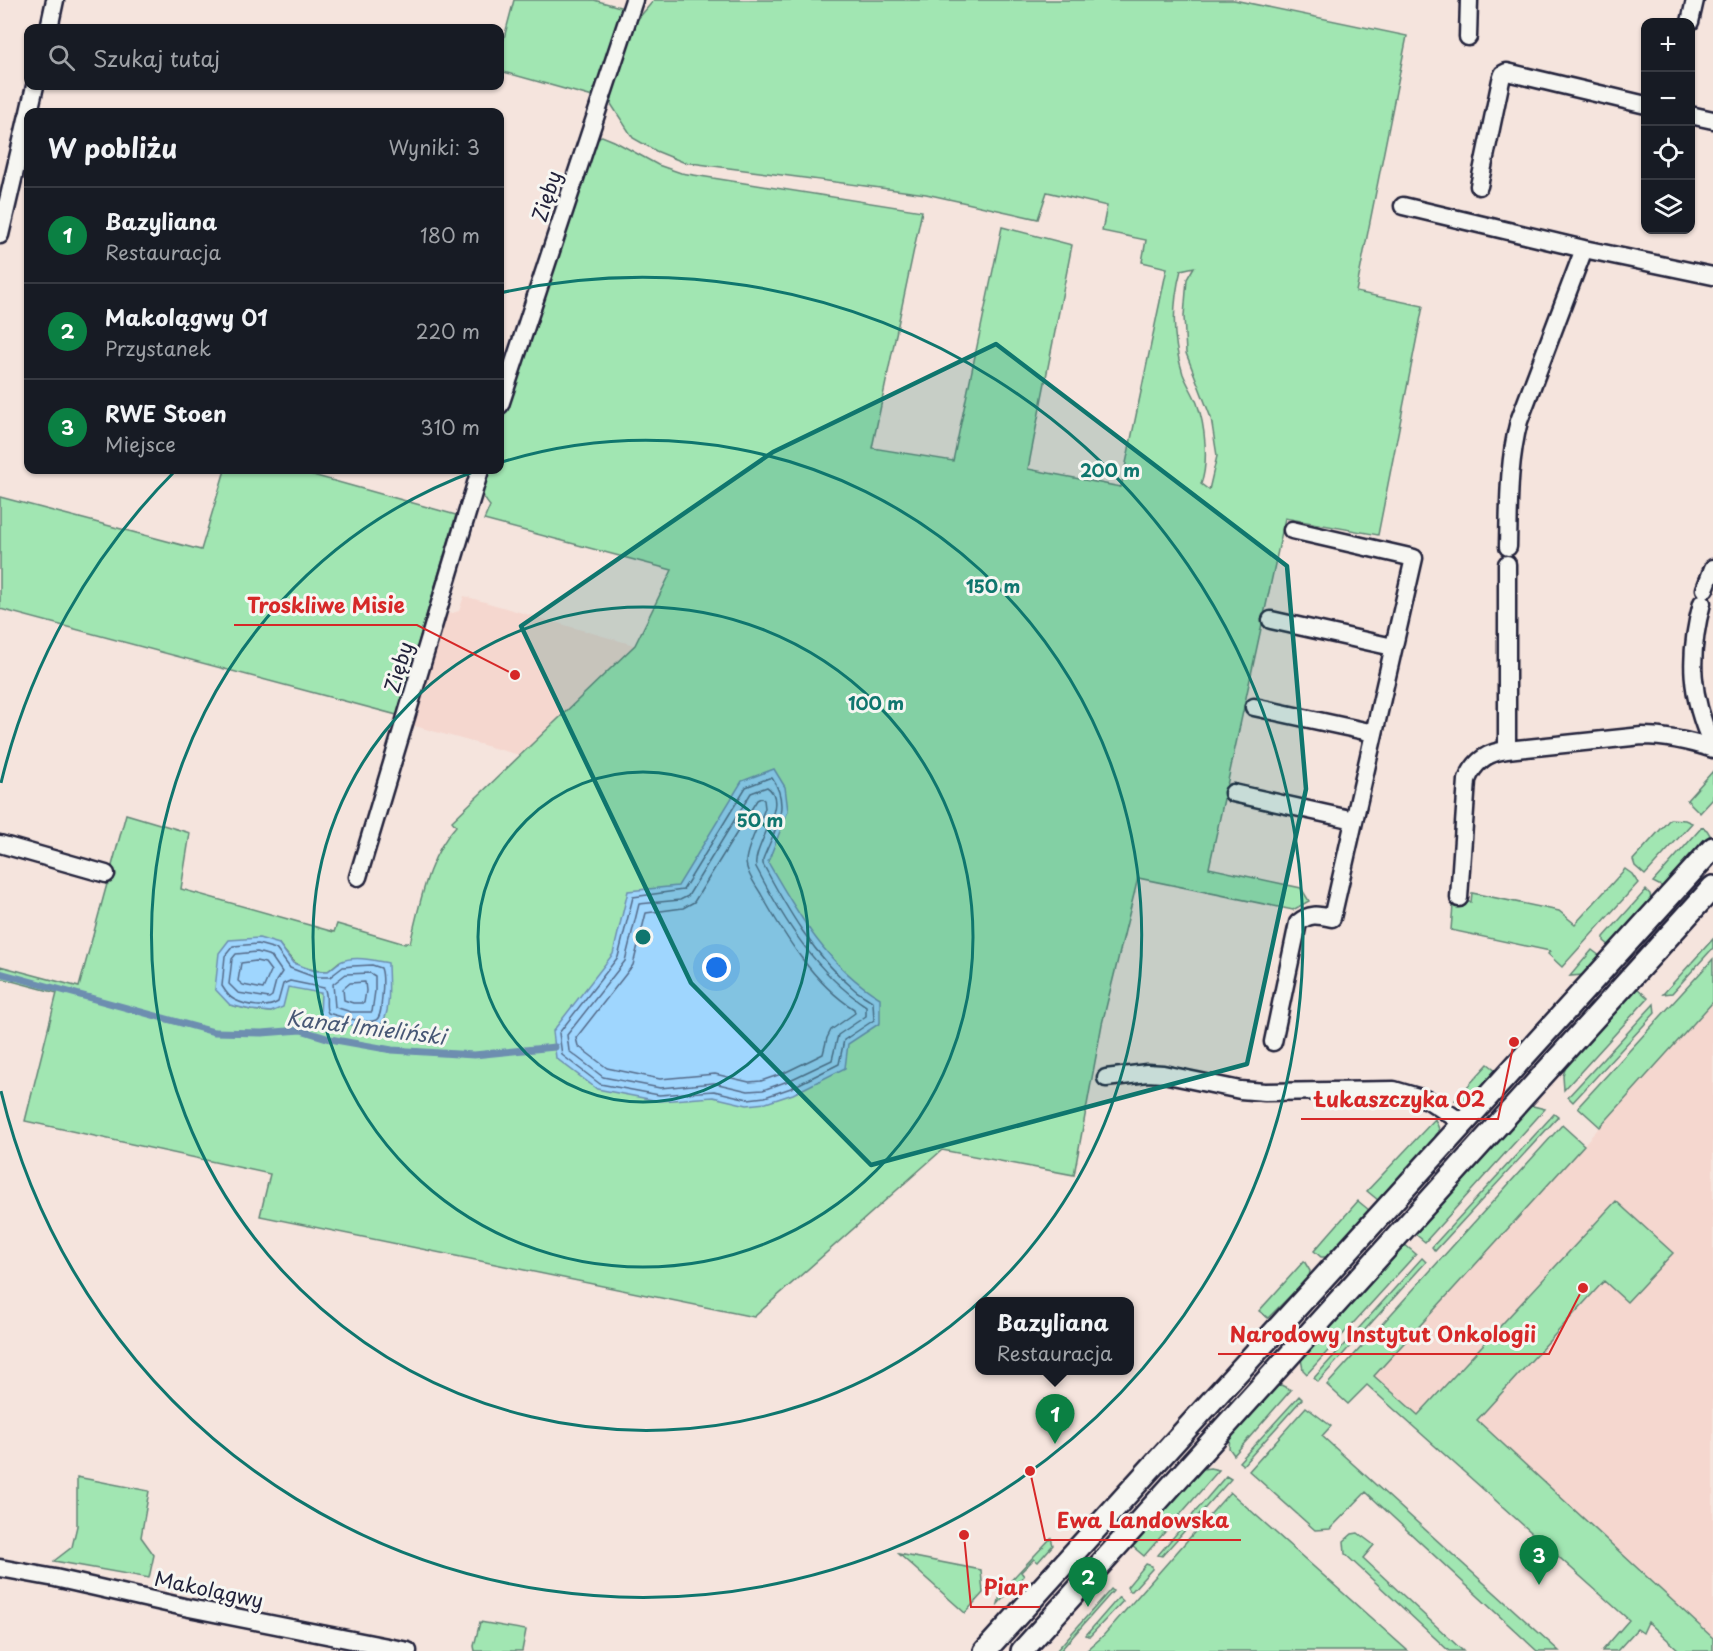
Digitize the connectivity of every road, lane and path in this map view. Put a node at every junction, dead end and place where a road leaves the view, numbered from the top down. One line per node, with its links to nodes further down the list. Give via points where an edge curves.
1 (55, 0): 6 (street)
2 (634, 0): 19 (street, Zięby)
3 (1469, 0): 7 (street)
4 (1695, 0): 5 (street)
5 (1691, 18)
6 (49, 24)
7 (1468, 38)
8 (34, 90): 10 (street)
9 (1641, 104): 14 (street, via 1503,74)
10 (30, 108)
11 (1695, 116): 12 (street)
12 (1713, 120)
13 (24, 135): 16 (street)
14 (1479, 186)
15 (1403, 206): 17 (street)
16 (0, 235)
17 (1584, 249): 18 (street); 28 (street, via 1519,421 1509,475)
18 (1713, 276)
19 (504, 393)
20 (479, 474): 34 (street, Zięby)
21 (1292, 530): 24 (street, via 1414,558)
22 (1713, 568): 27 (street, via 1693,644 1694,683 1702,723)
23 (1271, 620): 24 (street)
24 (1393, 648): 26 (street)
25 (1254, 707): 26 (street)
26 (1374, 733): 30 (street)
27 (1713, 748): 28 (street, via 1676,738 1642,736)
28 (1507, 750): 36 (street, via 1480,759 1467,780)
29 (1233, 793): 30 (street)
30 (1354, 820): 37 (street, via 1332,918 1314,914 1295,928)
31 (0, 844): 33 (street)
32 (1713, 848): 39 (street)
33 (106, 874)
34 (358, 877)
35 (1713, 887): 43 (street)
36 (1459, 898)
37 (1273, 1042)
38 (1106, 1078): 39 (street, via 1163,1074 1265,1092 1394,1090 1428,1100)
39 (1463, 1123): 42 (street)
40 (0, 1568): 41 (street, Makolągwy)
41 (408, 1651)
42 (985, 1651)
43 (1022, 1651)

